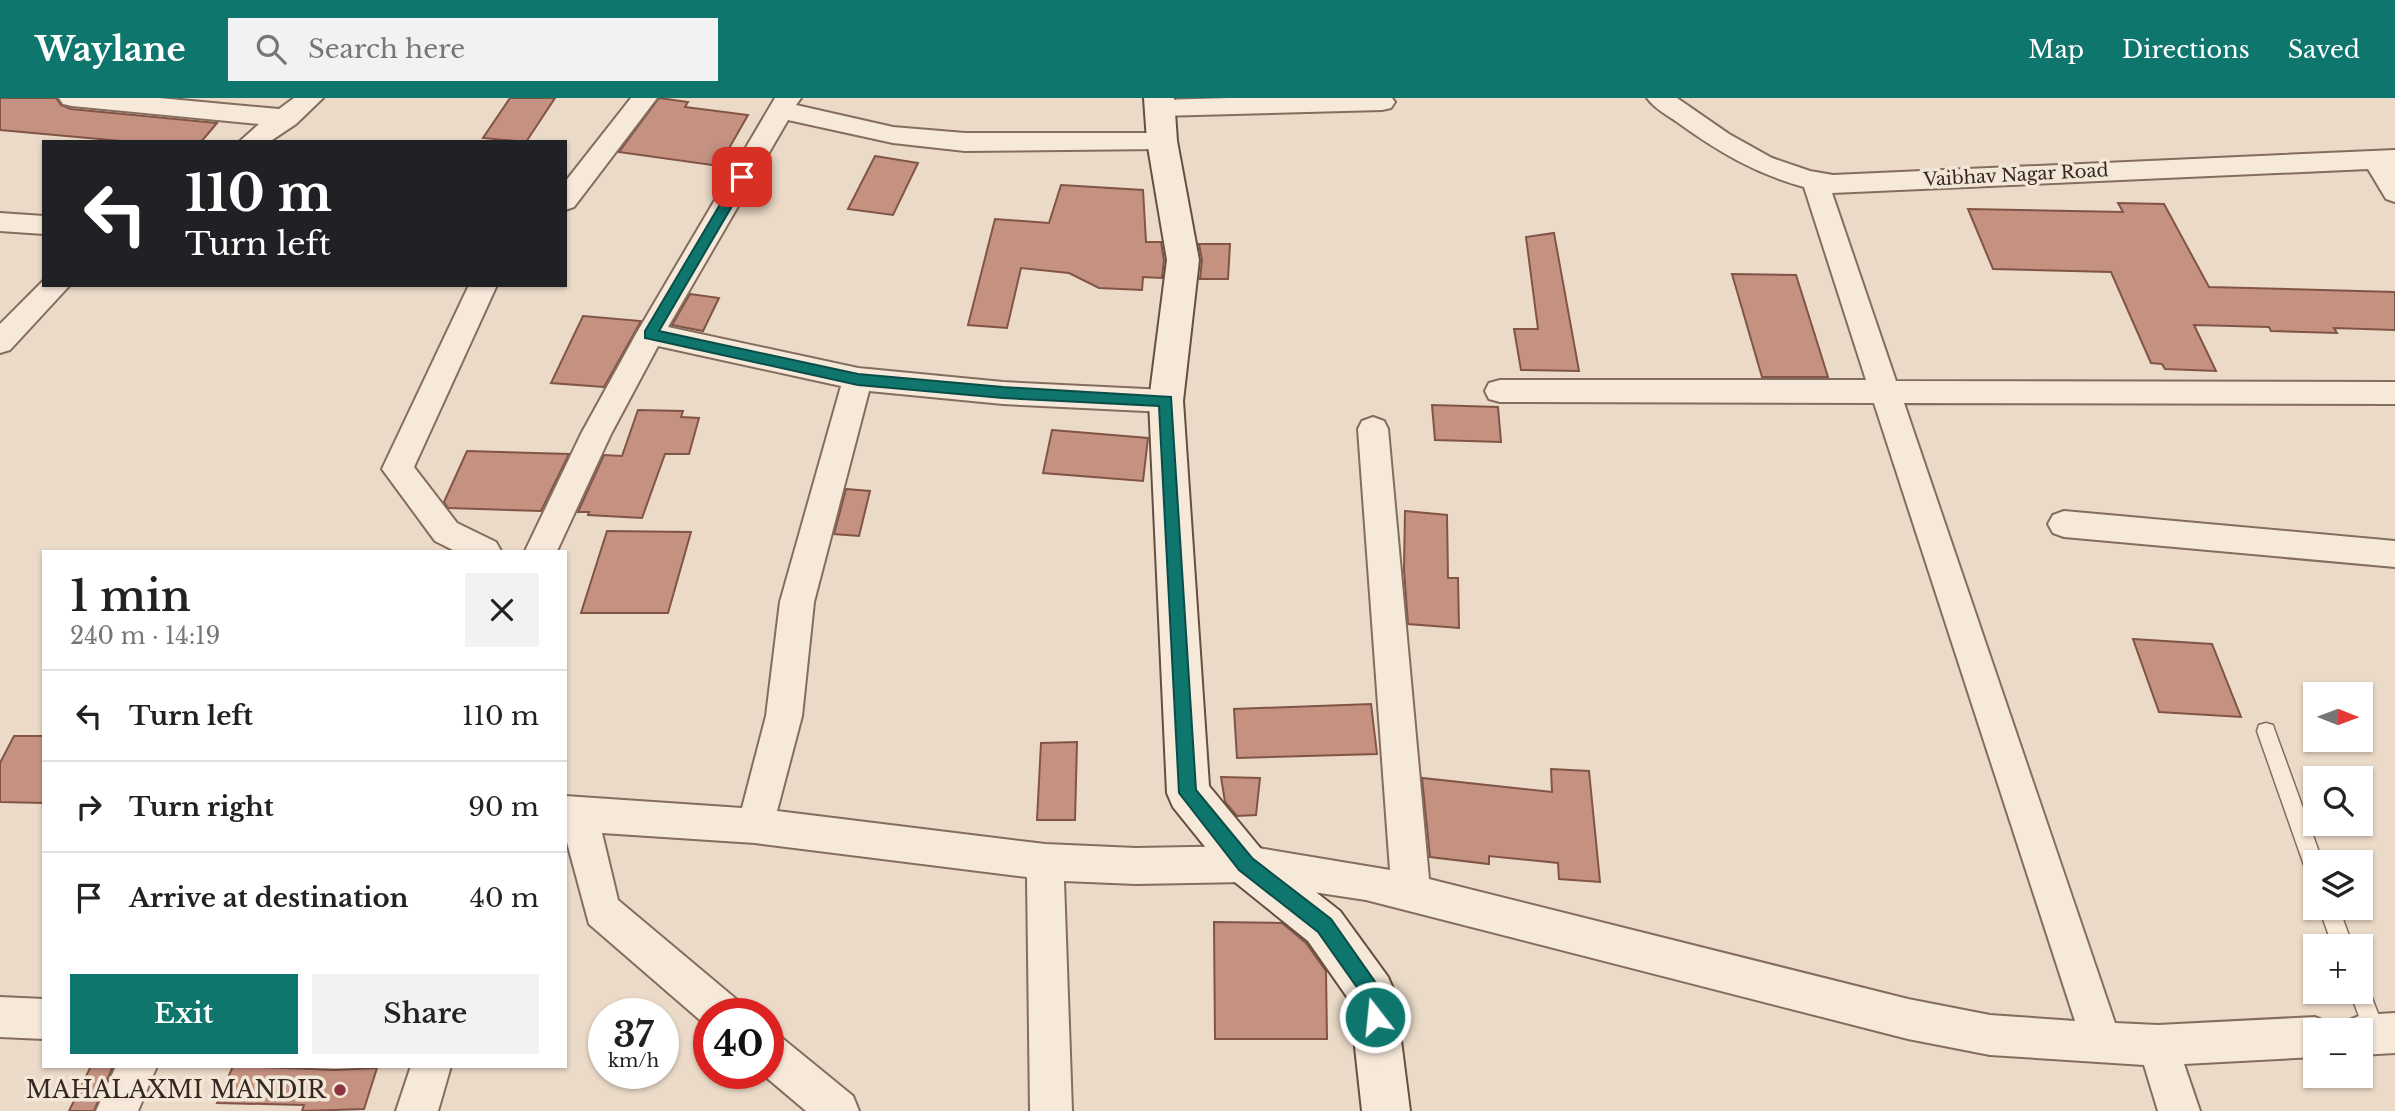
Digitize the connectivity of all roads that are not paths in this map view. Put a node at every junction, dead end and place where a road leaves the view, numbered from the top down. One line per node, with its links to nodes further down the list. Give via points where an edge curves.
1 (72, 98): 9 (street)
2 (310, 98): 9 (street)
3 (644, 98): 14 (street)
4 (1660, 98): 12 (street, Vaibhav Nagar Road, via 1758,162)
5 (1286, 101): 6 (street); 8 (street)
6 (1382, 102)
7 (785, 104): 8 (street, via 893,135 965,142); 19 (street)
8 (1161, 116): 25 (street, via 1183,260)
9 (287, 118): 10 (street)
10 (255, 140)
11 (2386, 159): 12 (street, Vaibhav Nagar Road); 13 (street)
12 (1815, 182): 23 (street)
13 (2395, 193)
14 (567, 198)
15 (0, 222): 16 (street)
16 (42, 225)
17 (54, 287): 20 (street)
18 (482, 287): 28 (street, via 398,469 446,532)
19 (650, 334): 21 (street); 29 (street)
20 (0, 342)
21 (858, 379): 25 (street, via 1003,393); 33 (street, via 797,602 784,716)
22 (1500, 391): 23 (street)
23 (1886, 391): 24 (street); 44 (street)
24 (2395, 393)
25 (1166, 401): 36 (street, via 1188,793)
26 (1373, 429): 37 (street)
27 (2064, 524): 30 (street)
28 (483, 550)
29 (541, 550)
30 (2395, 554)
31 (2266, 731): 34 (lane)
32 (572, 814): 33 (street); 38 (street, via 602,911)
33 (755, 826): 35 (street)
34 (2309, 850)
35 (1045, 862): 36 (street); 52 (street)
36 (1245, 864): 37 (street, via 1366,882); 53 (street, via 1324,926 1372,993)
37 (1411, 894): 44 (street, via 1908,1019 1990,1035)
38 (704, 998)
39 (2365, 1004): 42 (lane)
40 (0, 1017): 41 (street)
41 (42, 1019)
42 (2377, 1034)
43 (2303, 1038): 45 (street)
44 (2102, 1043): 45 (street)
45 (2158, 1045): 54 (street)
46 (784, 1065): 51 (street)
47 (136, 1068): 49 (street)
48 (430, 1068): 50 (street)
49 (117, 1111)
50 (417, 1111)
51 (838, 1111)
52 (1051, 1111)
53 (1386, 1111)
54 (2179, 1111)

